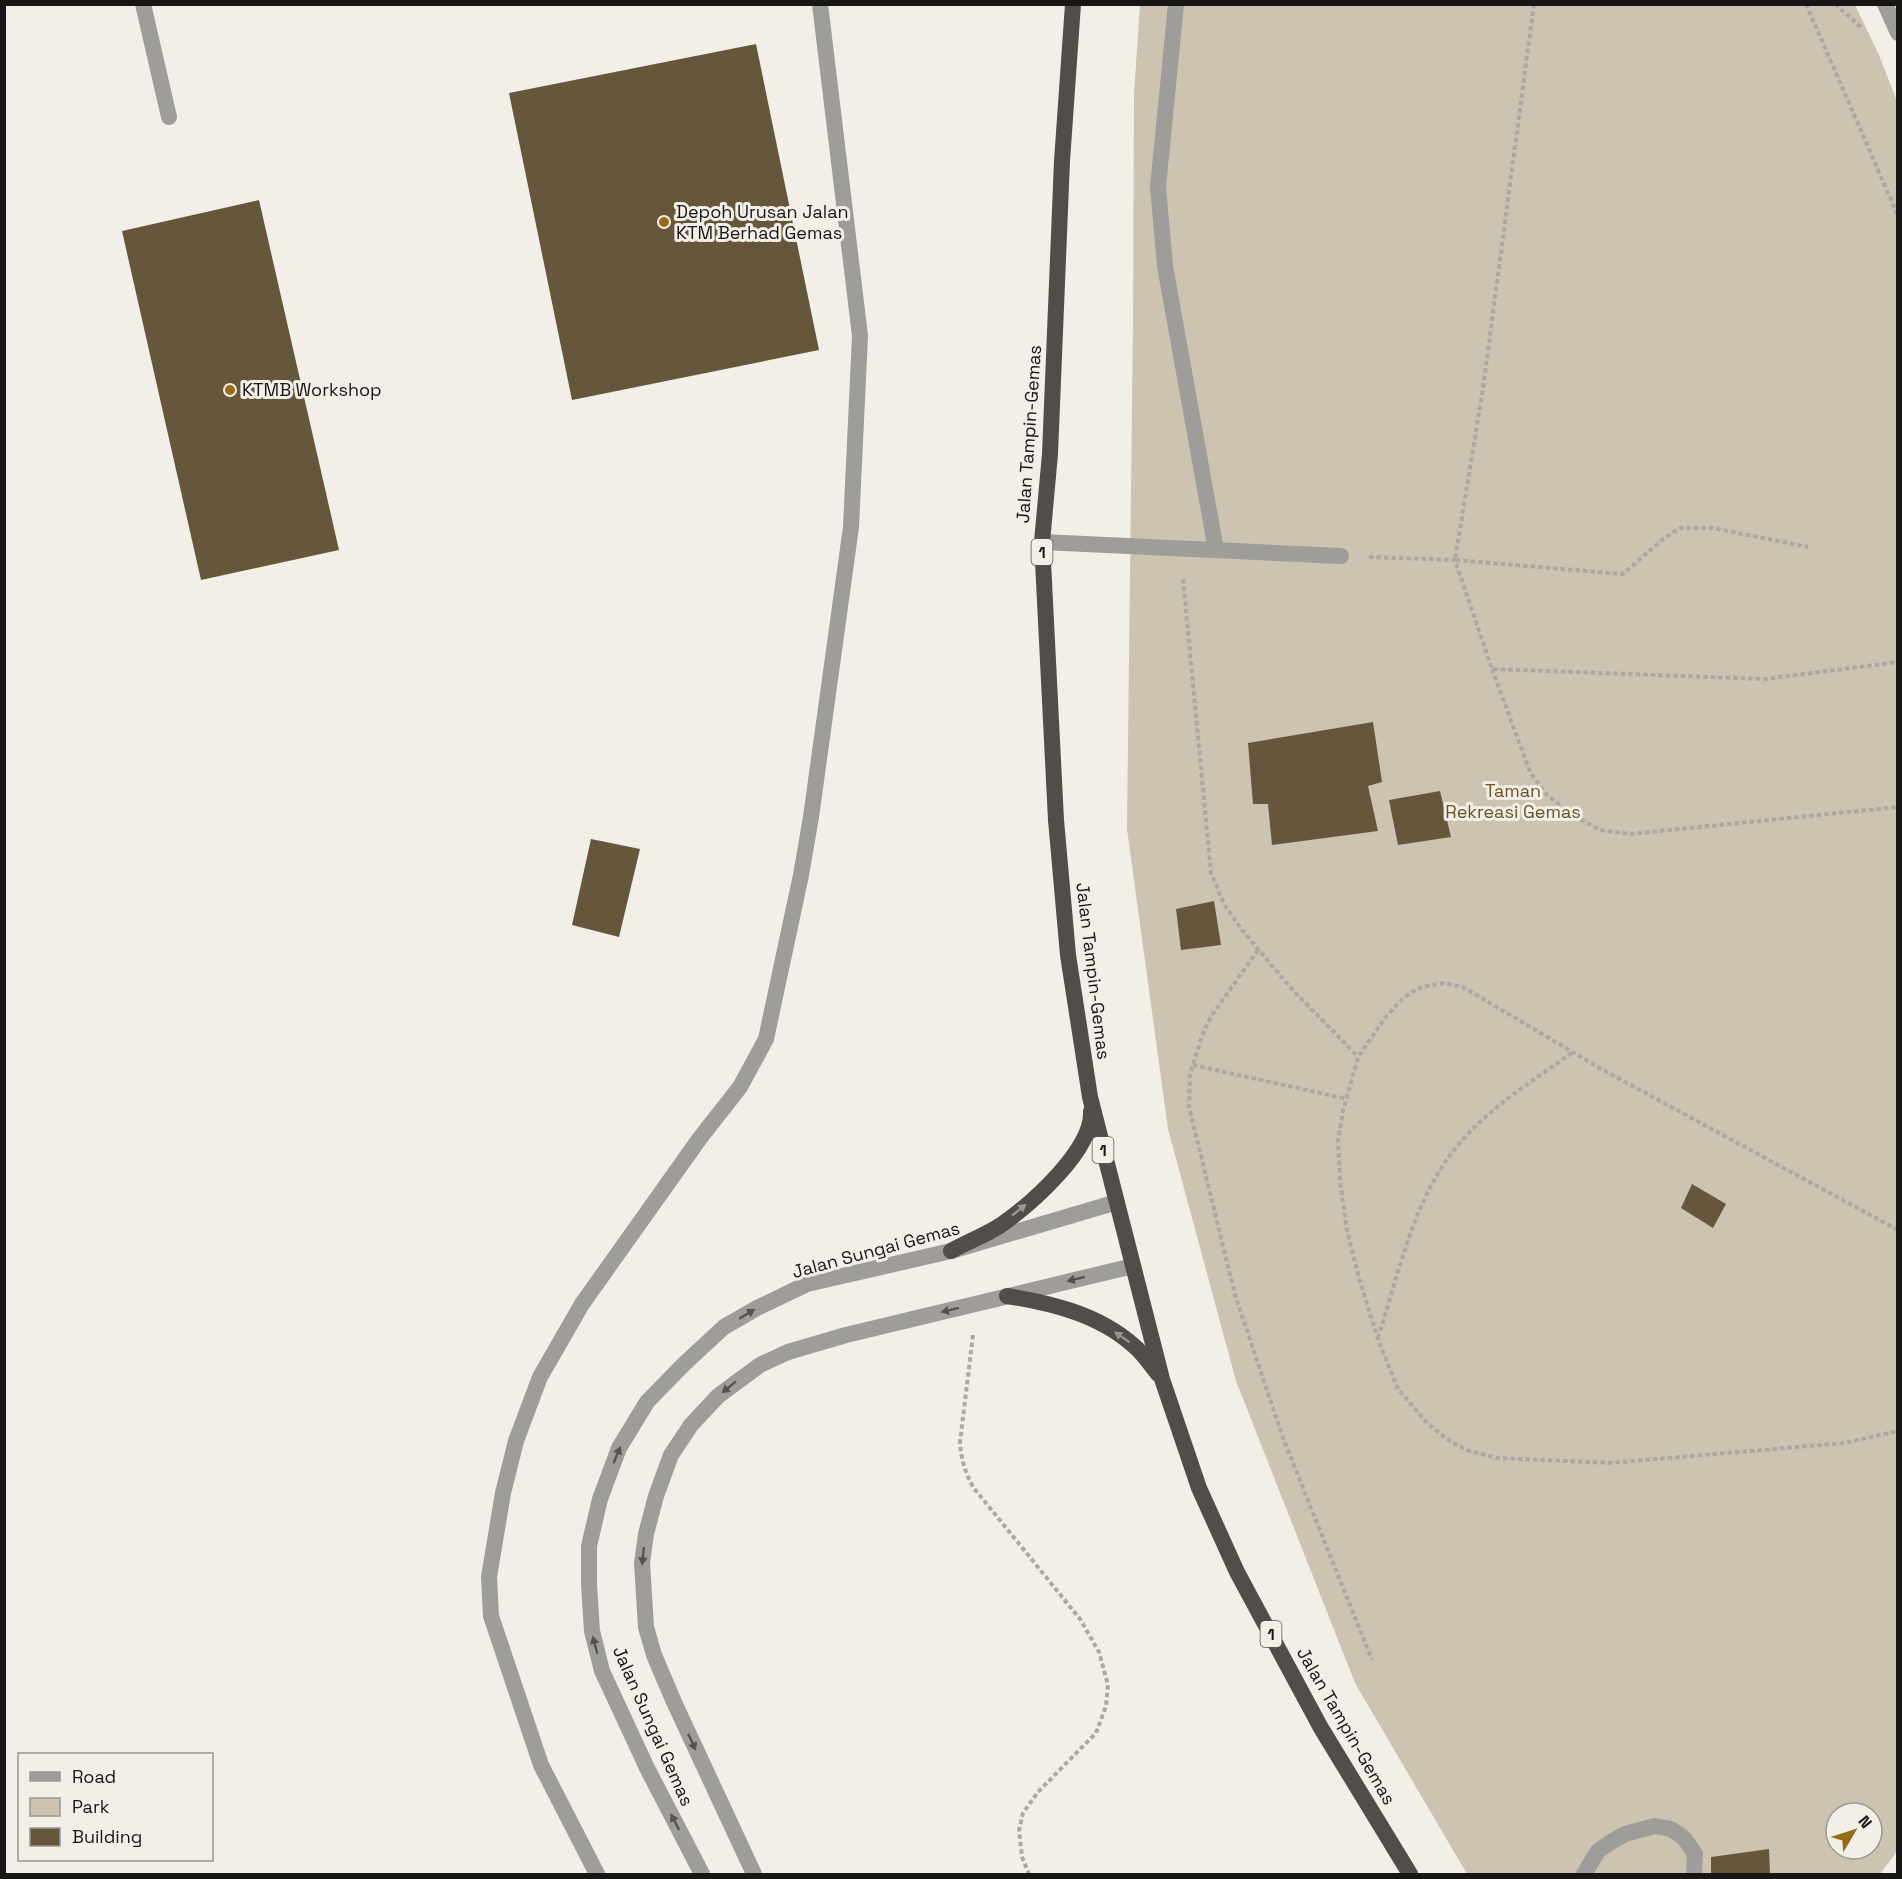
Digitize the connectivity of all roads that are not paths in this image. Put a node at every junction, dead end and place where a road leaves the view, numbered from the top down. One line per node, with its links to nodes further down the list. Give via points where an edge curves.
1 (143, 4): 7 (street)
2 (820, 4): 17 (street, via 860,336 851,527 801,875 766,1039 740,1087 582,1304 540,1377 516,1441 489,1576 491,1616 540,1765)
3 (1072, 4): 8 (highway, Jalan Tampin-Gemas / 1, via 1050,454)
4 (1176, 4): 9 (street, via 1158,187 1165,266)
5 (1885, 4): 6 (street)
6 (1898, 33)
7 (169, 117)
8 (1042, 542): 9 (street); 11 (highway, Jalan Tampin-Gemas / 1, via 1056,820 1068,955)
9 (1216, 550): 10 (street)
10 (1341, 555)
11 (1090, 1097): 12 (highway, Jalan Tampin-Gemas / 1); 13 (highway, one-way to 11, via 1000,1226 1056,1178 1076,1153 1092,1121)
12 (1117, 1202): 13 (street, Jalan Sungai Gemas); 14 (highway, Jalan Tampin-Gemas / 1)
13 (951, 1251): 18 (street, Jalan Sungai Gemas, one-way to 13, via 602,1671 592,1631 589,1546 600,1499 619,1448 647,1402 724,1328 749,1313 807,1284)
14 (1133, 1266): 15 (street, Jalan Sungai Gemas, one-way to 15); 16 (highway, Jalan Tampin-Gemas / 1)
15 (1007, 1296): 16 (highway, one-way to 15, via 1134,1345 1108,1327 1042,1301); 19 (street, Jalan Sungai Gemas, one-way to 19, via 812,1344 760,1365 718,1396 690,1425 671,1455 646,1534 642,1563 646,1627 674,1702)
16 (1162, 1379): 20 (highway, Jalan Tampin-Gemas / 1, via 1199,1488 1237,1572 1321,1728)
17 (597, 1875)
18 (702, 1875)
19 (754, 1875)
20 (1410, 1875)
21 (1584, 1875): 22 (street, via 1598,1851 1611,1842 1655,1826 1671,1829 1684,1838 1695,1854)
22 (1694, 1875)

